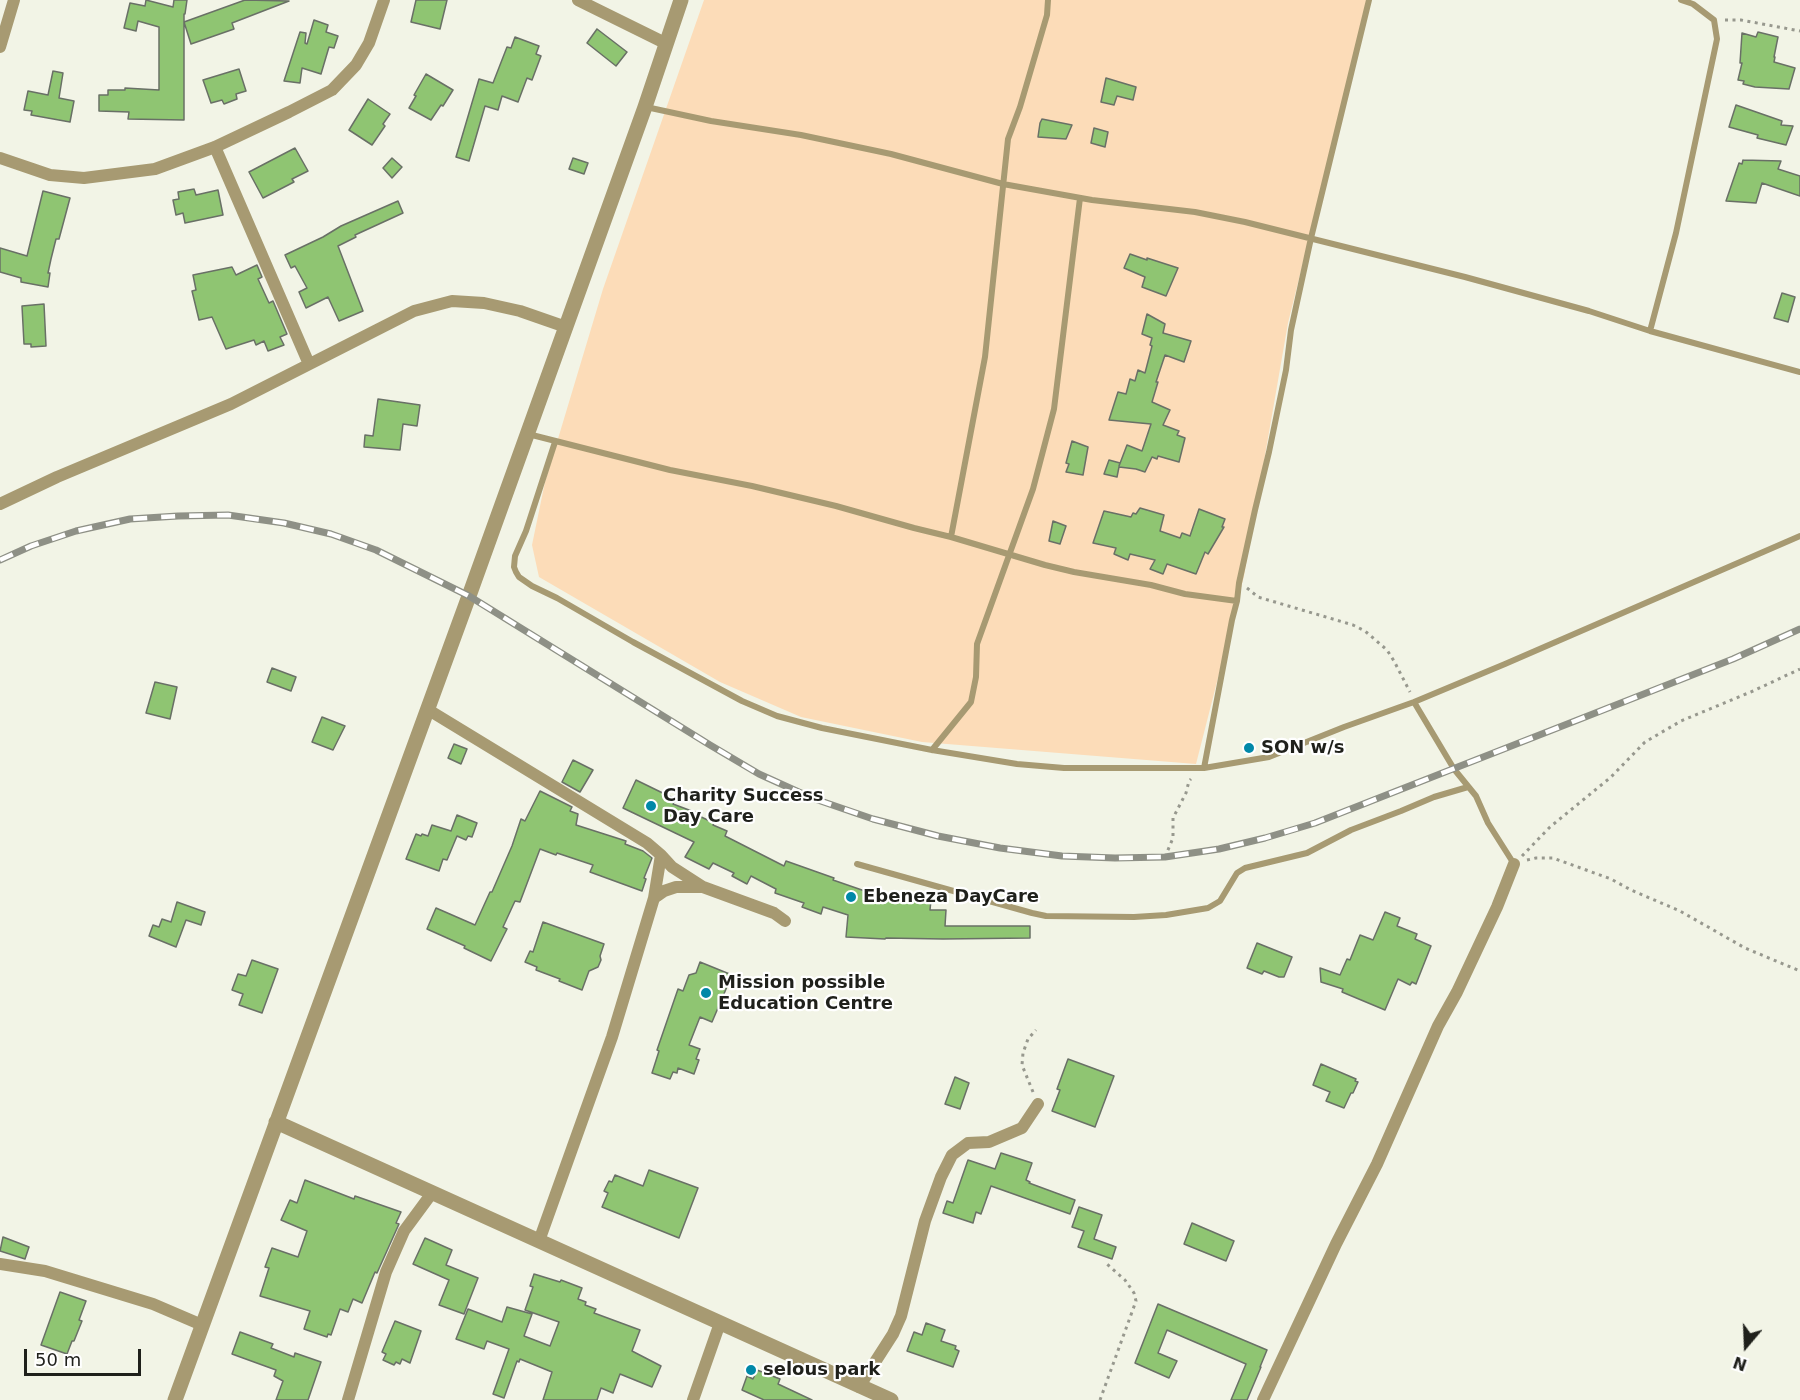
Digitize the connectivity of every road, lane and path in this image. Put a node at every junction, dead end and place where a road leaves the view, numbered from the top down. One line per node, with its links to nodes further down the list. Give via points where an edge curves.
1 (14, 0): 11 (street)
2 (384, 0): 13 (street, via 356,65 332,90)
3 (578, 0): 10 (street)
4 (681, 0): 10 (street)
5 (1048, 0): 15 (lane, via 1027,86 1008,139)
6 (1369, 0): 17 (lane)
7 (1682, 0): 8 (lane)
8 (1714, 20): 9 (path, via 1741,20); 19 (lane, via 1717,39 1676,233)
9 (1800, 31)
10 (665, 43): 12 (street)
11 (0, 47)
12 (645, 107): 15 (lane, via 891,154); 18 (street)
13 (215, 147): 14 (street, via 155,169 84,177 50,175); 20 (street)
14 (0, 158)
15 (1003, 184): 16 (lane); 26 (lane, via 986,357)
16 (1080, 198): 17 (lane, via 1195,212); 27 (lane, via 1054,409 1033,489)
17 (1311, 238): 19 (lane, via 1589,311); 28 (lane)
18 (566, 327): 20 (street, via 520,311 452,301 414,311); 22 (street)
19 (1650, 331): 21 (lane)
20 (309, 364): 24 (street, via 231,404)
21 (1800, 372)
22 (527, 434): 23 (lane); 32 (street)
23 (555, 442): 26 (lane, via 815,501); 33 (lane, via 515,556 514,567 524,581 758,708 796,722)
24 (0, 504)
25 (1800, 536): 31 (lane)
26 (951, 537): 27 (lane)
27 (1009, 554): 29 (lane, via 1074,572); 33 (lane, via 977,644 971,702)
28 (1239, 583): 29 (lane); 31 (path, via 1258,597 1353,625 1374,637 1391,655)
29 (1237, 601): 34 (lane)
30 (1800, 669): 39 (path, via 1681,721 1645,742)
31 (1414, 702): 34 (lane, via 1269,757); 35 (lane)
32 (426, 709): 36 (street); 46 (street)
33 (932, 750): 34 (lane, via 1064,768)
34 (1203, 768): 37 (path, via 1189,782 1173,818 1173,838)
35 (1468, 787): 38 (lane, via 1351,830 1307,853 1245,868 1237,873 1221,900 1208,908 1166,915 1046,916); 39 (lane)
36 (661, 855): 40 (street); 41 (street)
37 (1165, 857)
38 (857, 864)
39 (1514, 864): 43 (path, via 1553,858 1611,879 1680,911 1745,948); 59 (street, via 1377,1164)
40 (703, 887): 41 (street, via 676,888); 42 (street, via 774,913)
41 (654, 898): 48 (street, via 612,1037)
42 (785, 921)
43 (1800, 971)
44 (1035, 1030): 45 (path, via 1028,1039 1022,1065)
45 (1038, 1104): 53 (street, via 1022,1128 989,1142 968,1143 952,1155 925,1221 901,1316)
46 (276, 1122): 47 (street); 52 (street)
47 (432, 1193): 48 (street); 55 (street, via 404,1231 386,1272)
48 (540, 1240): 51 (street)
49 (0, 1264): 52 (street, via 45,1271 153,1304)
50 (1107, 1264): 58 (path, via 1125,1280 1136,1301)
51 (720, 1323): 53 (street); 56 (street)
52 (202, 1325): 54 (street)
53 (857, 1393): 57 (street)
54 (175, 1400)
55 (348, 1400)
56 (693, 1400)
57 (891, 1400)
58 (1100, 1400)
59 (1263, 1400)

